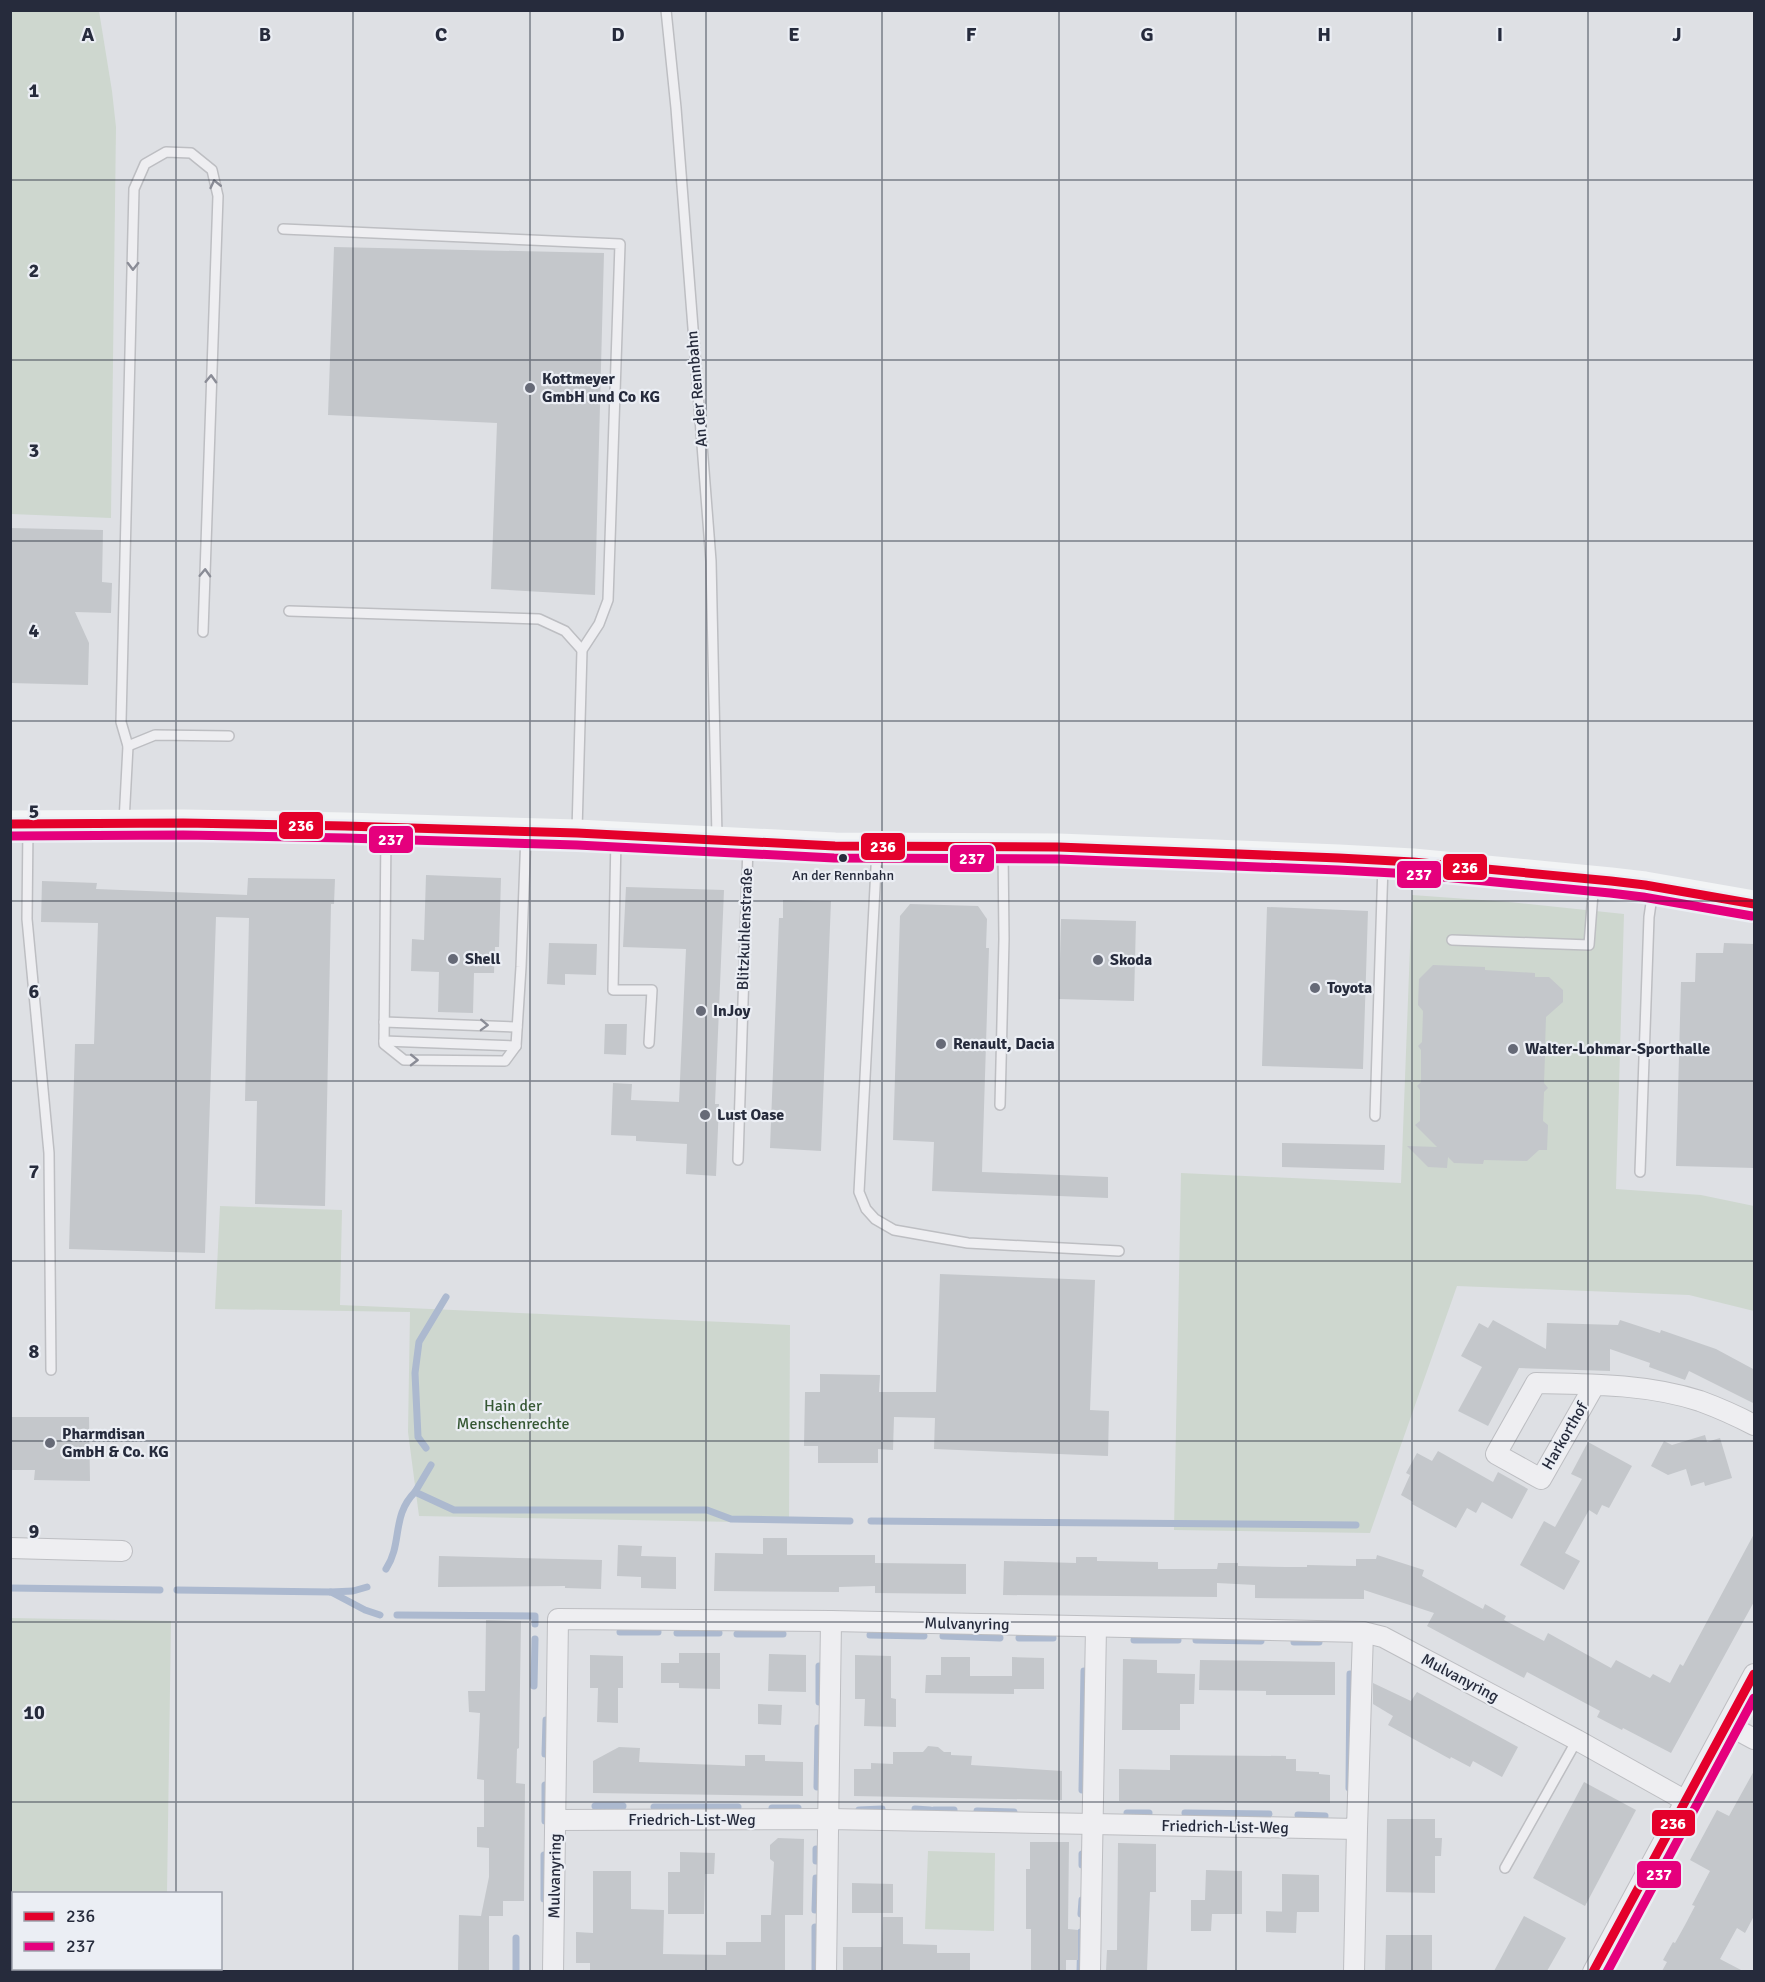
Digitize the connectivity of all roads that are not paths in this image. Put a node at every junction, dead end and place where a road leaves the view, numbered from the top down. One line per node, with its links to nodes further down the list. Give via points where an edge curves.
1 (666, 10): 14 (lane, An der Rennbahn, via 711,561)
2 (283, 229): 5 (lane, via 620,244 608,600 599,624)
3 (290, 611): 5 (lane, via 539,619 565,631)
4 (203, 632): 7 (lane, one-way to 7, via 218,196 212,170 191,153 166,152 145,164 134,189 121,722)
5 (582, 650): 12 (lane)
6 (229, 736): 7 (lane, via 155,735)
7 (128, 746): 8 (lane)
8 (124, 822): 9 (main road); 10 (main road)
9 (19, 823): 33 (lane, via 50,1153)
10 (387, 828): 11 (main road); 23 (lane)
11 (526, 831): 12 (main road); 24 (lane)
12 (577, 833): 13 (main road)
13 (616, 835): 14 (main road); 26 (lane, via 613,990 652,990)
14 (717, 841): 15 (main road)
15 (748, 843): 16 (main road); 30 (lane, Blitzkuhlenstraße)
16 (877, 847): 17 (main road); 32 (lane, via 859,1192 866,1209 894,1230 968,1243)
17 (1003, 847): 18 (main road); 28 (lane)
18 (1383, 861): 19 (main road); 29 (lane)
19 (1594, 879): 20 (main road); 22 (lane, via 1588,945)
20 (1653, 886): 21 (main road); 31 (lane)
21 (1755, 904)
22 (1452, 940)
23 (384, 1022): 24 (lane, one-way to 24); 25 (lane)
24 (517, 1027): 27 (lane)
25 (384, 1041): 27 (lane); 27 (lane, one-way to 27, via 404,1060 505,1062)
26 (649, 1043)
27 (516, 1046)
28 (999, 1105)
29 (1375, 1116)
30 (738, 1160)
31 (1640, 1172)
32 (1119, 1251)
33 (51, 1370)
34 (1594, 1386): 34 (street, Harkorthof, via 1536,1383 1496,1454 1541,1479); 35 (street, Harkorthof, via 1666,1392 1699,1401)
35 (1755, 1425)
36 (10, 1548): 37 (street)
37 (122, 1551)
38 (831, 1621): 39 (street, Mulvanyring); 46 (street); 47 (street, Mulvanyring, via 558,1619)
39 (1096, 1627): 40 (street, Mulvanyring); 48 (street)
40 (1363, 1632): 44 (street, Mulvanyring, via 1383,1637); 49 (street)
41 (1755, 1674): 42 (street)
42 (1728, 1725): 43 (street); 45 (street)
43 (1755, 1739)
44 (1577, 1740): 45 (street, Mulvanyring); 50 (lane)
45 (1686, 1801): 55 (street)
46 (829, 1819): 47 (street, Friedrich-List-Weg); 48 (street, Friedrich-List-Weg); 52 (street)
47 (556, 1820): 51 (street, Mulvanyring)
48 (1094, 1824): 49 (street, Friedrich-List-Weg); 53 (street)
49 (1357, 1829): 54 (street)
50 (1505, 1868)
51 (554, 1971)
52 (826, 1971)
53 (1090, 1971)
54 (1354, 1971)
55 (1593, 1971)

